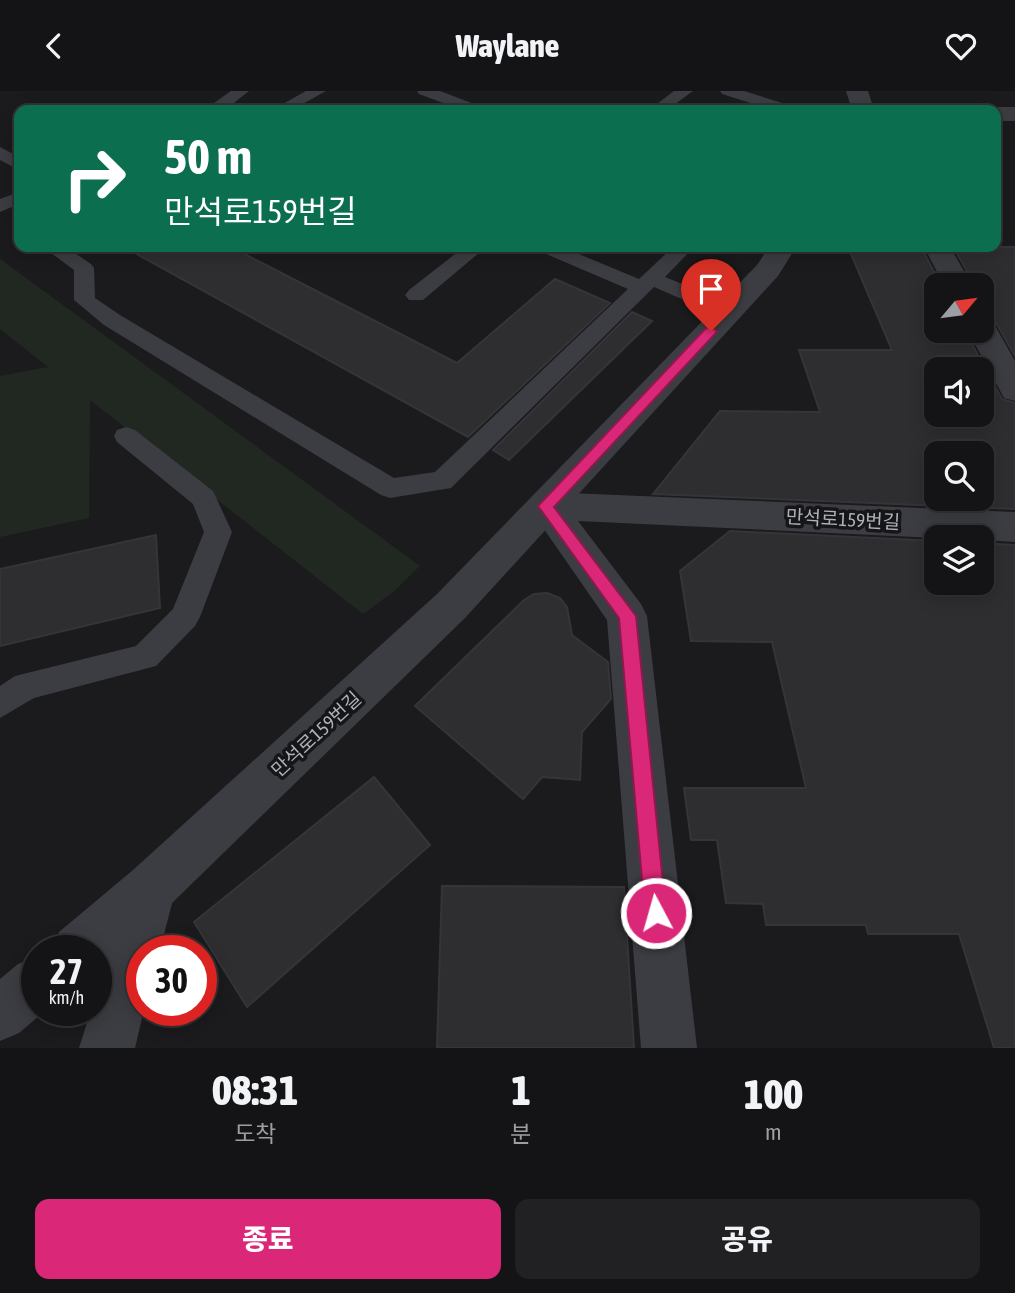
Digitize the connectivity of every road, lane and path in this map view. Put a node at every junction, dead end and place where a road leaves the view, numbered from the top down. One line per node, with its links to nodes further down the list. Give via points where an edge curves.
1 (241, 91): 6 (lane)
2 (318, 91): 7 (lane)
3 (425, 91): 8 (lane)
4 (685, 91): 9 (lane)
5 (728, 91): 10 (lane)
6 (224, 105)
7 (291, 105)
8 (463, 105)
9 (664, 105)
10 (773, 105)
11 (61, 252): 18 (lane, via 85,268 85,300 112,320 390,488 442,481)
12 (471, 252): 19 (lane)
13 (560, 252): 18 (lane)
14 (679, 252): 18 (lane)
15 (779, 252): 20 (street, 만석로159번길)
16 (940, 252): 17 (street)
17 (951, 273)
18 (648, 283): 20 (lane)
19 (416, 295)
20 (729, 311): 24 (street, 만석로159번길)
21 (990, 343): 22 (street)
22 (1015, 390)
23 (126, 436): 26 (lane, via 204,498 218,532 185,617 145,657 26,686)
24 (546, 506): 25 (street, 만석로159번길); 27 (street, 만석로159번길, via 452,606); 32 (street, via 627,616)
25 (1015, 527)
26 (0, 704)
27 (151, 888): 28 (street, 만석로159번길); 31 (street)
28 (95, 935)
29 (21, 996): 30 (street)
30 (0, 1014)
31 (107, 1048)
32 (668, 1048)

